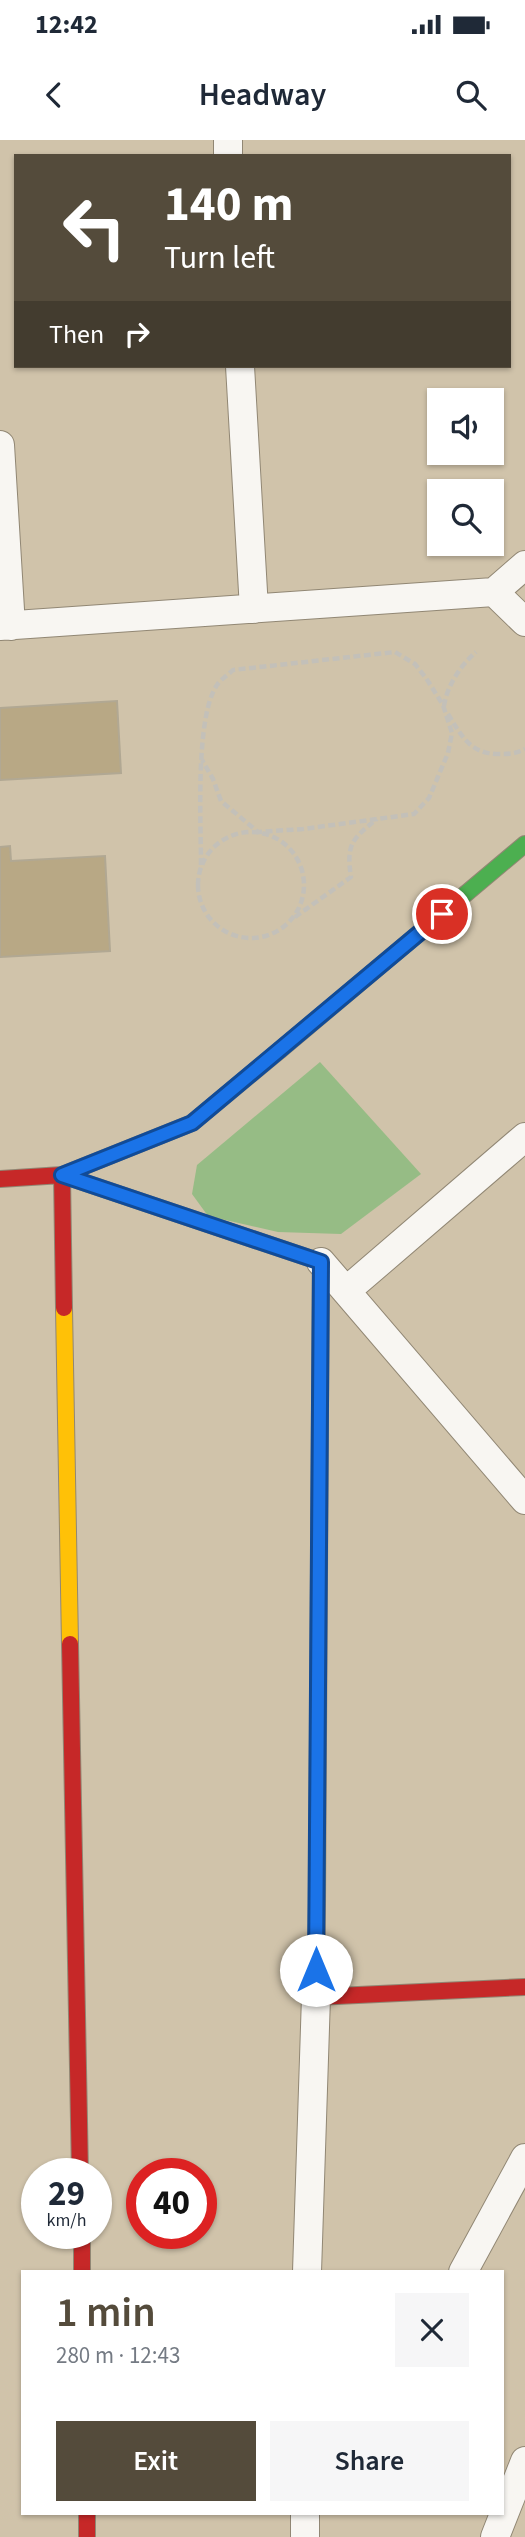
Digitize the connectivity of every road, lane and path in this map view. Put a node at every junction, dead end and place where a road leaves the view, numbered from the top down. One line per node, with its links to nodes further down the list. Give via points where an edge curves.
1 (240, 368): 5 (street)
2 (0, 445): 7 (street)
3 (525, 565): 4 (street)
4 (494, 592): 5 (street); 6 (street)
5 (254, 609): 7 (street)
6 (525, 622)
7 (6, 626)
8 (476, 652): 9 (path, via 463,664)
9 (443, 705): 10 (path, via 464,740 475,749 516,754); 11 (path, via 415,664 395,652 233,670 217,685 209,706); 12 (path, via 452,733 449,753 429,798 414,814)
10 (525, 749)
11 (202, 760): 13 (path, via 221,801); 15 (path)
12 (378, 819): 13 (path); 16 (path, via 352,839 348,857 351,877)
13 (258, 831): 15 (path, via 228,836 212,847); 16 (path, via 276,837 301,864 305,889)
14 (525, 844): 18 (street, via 192,1123)
15 (201, 864): 16 (path, via 197,883 204,911 223,930 248,939 279,931)
16 (293, 919)
17 (525, 1136): 21 (street)
18 (62, 1175): 19 (street); 20 (street); 25 (street)
19 (0, 1179)
20 (321, 1262): 21 (street); 24 (street)
21 (346, 1291): 22 (street)
22 (525, 1500)
23 (525, 1987): 24 (street)
24 (316, 1997): 29 (street)
25 (80, 2158)
26 (525, 2158): 30 (street)
27 (82, 2249): 28 (street)
28 (82, 2270)
29 (307, 2270)
30 (464, 2270)
31 (525, 2462): 32 (street)
32 (504, 2514)
33 (87, 2515): 36 (street)
34 (306, 2515): 37 (street)
35 (504, 2515): 38 (street)
36 (87, 2537)
37 (305, 2537)
38 (495, 2537)

